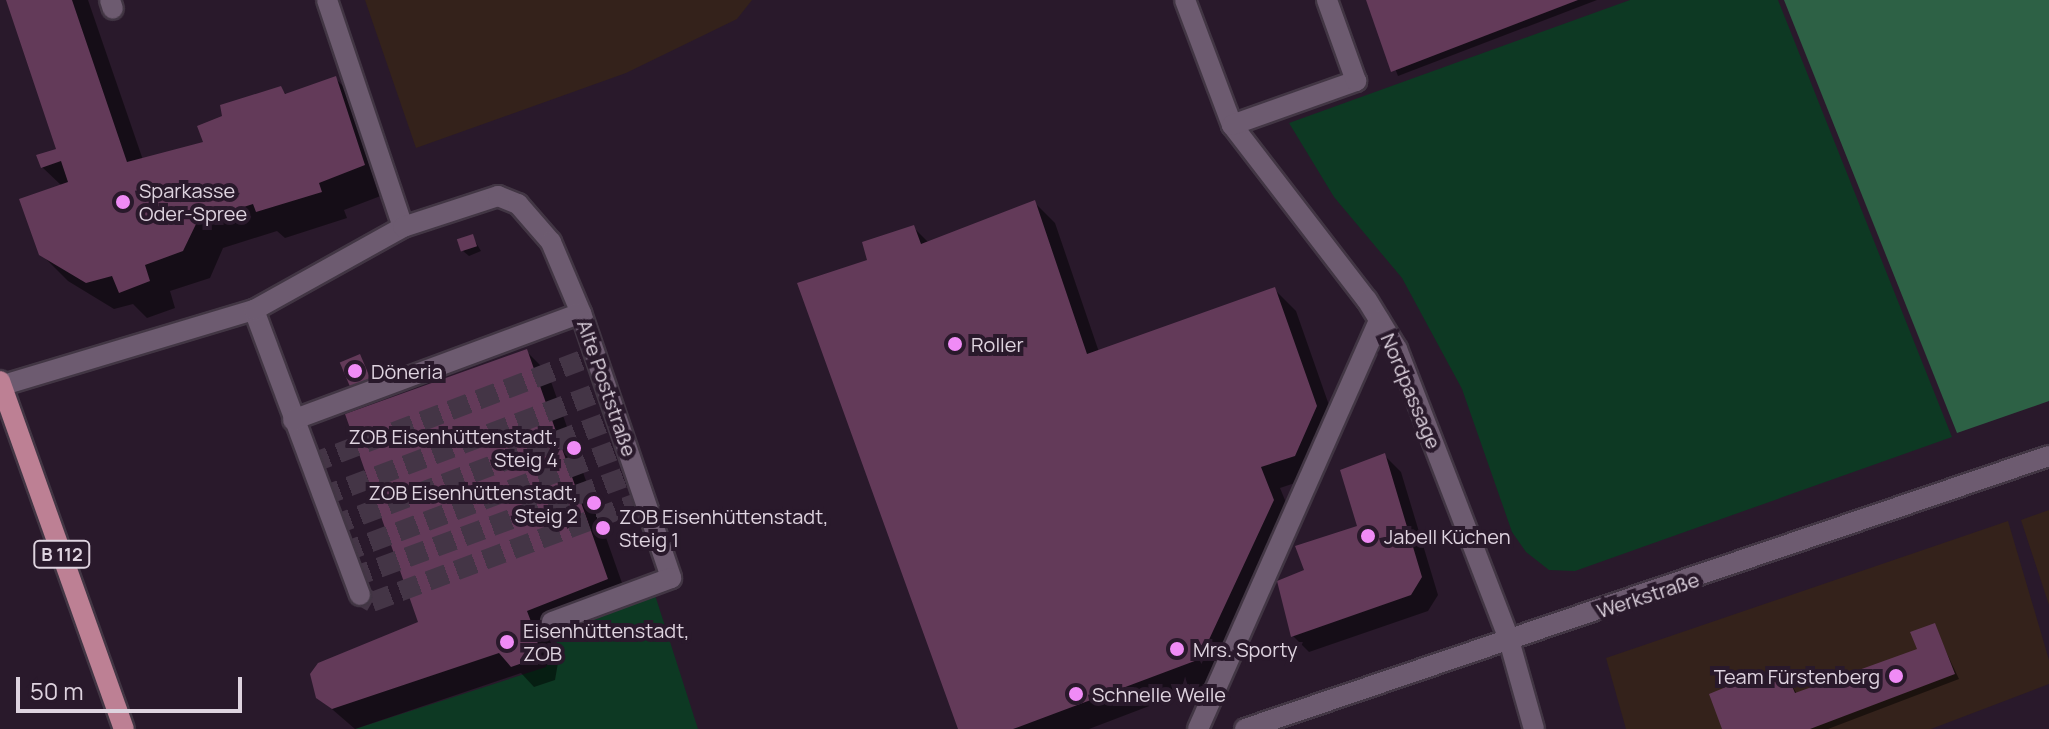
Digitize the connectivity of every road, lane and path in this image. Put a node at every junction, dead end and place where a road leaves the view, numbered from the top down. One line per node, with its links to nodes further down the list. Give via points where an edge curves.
1 (327, 0): 5 (street)
2 (1185, 0): 4 (street, Nordpassage)
3 (1327, 0): 4 (street, via 1356,81)
4 (1232, 125): 8 (street, Nordpassage)
5 (403, 227): 6 (street, Alte Poststraße); 7 (street, Alte Poststraße, via 498,196 518,204 551,242)
6 (254, 310): 9 (street, Alte Poststraße); 10 (street)
7 (581, 313): 10 (street); 13 (street, Alte Poststraße, via 671,578)
8 (1379, 320): 14 (street, Nordpassage, via 1397,349); 16 (street)
9 (1, 384): 15 (main road, B 112)
10 (293, 420): 12 (street)
11 (2049, 456): 14 (street, Werkstraße)
12 (360, 595)
13 (552, 622)
14 (1509, 640): 17 (street, Werkstraße); 18 (street, Nordpassage)
15 (124, 729)
16 (1198, 729)
17 (1245, 729)
18 (1534, 729)

